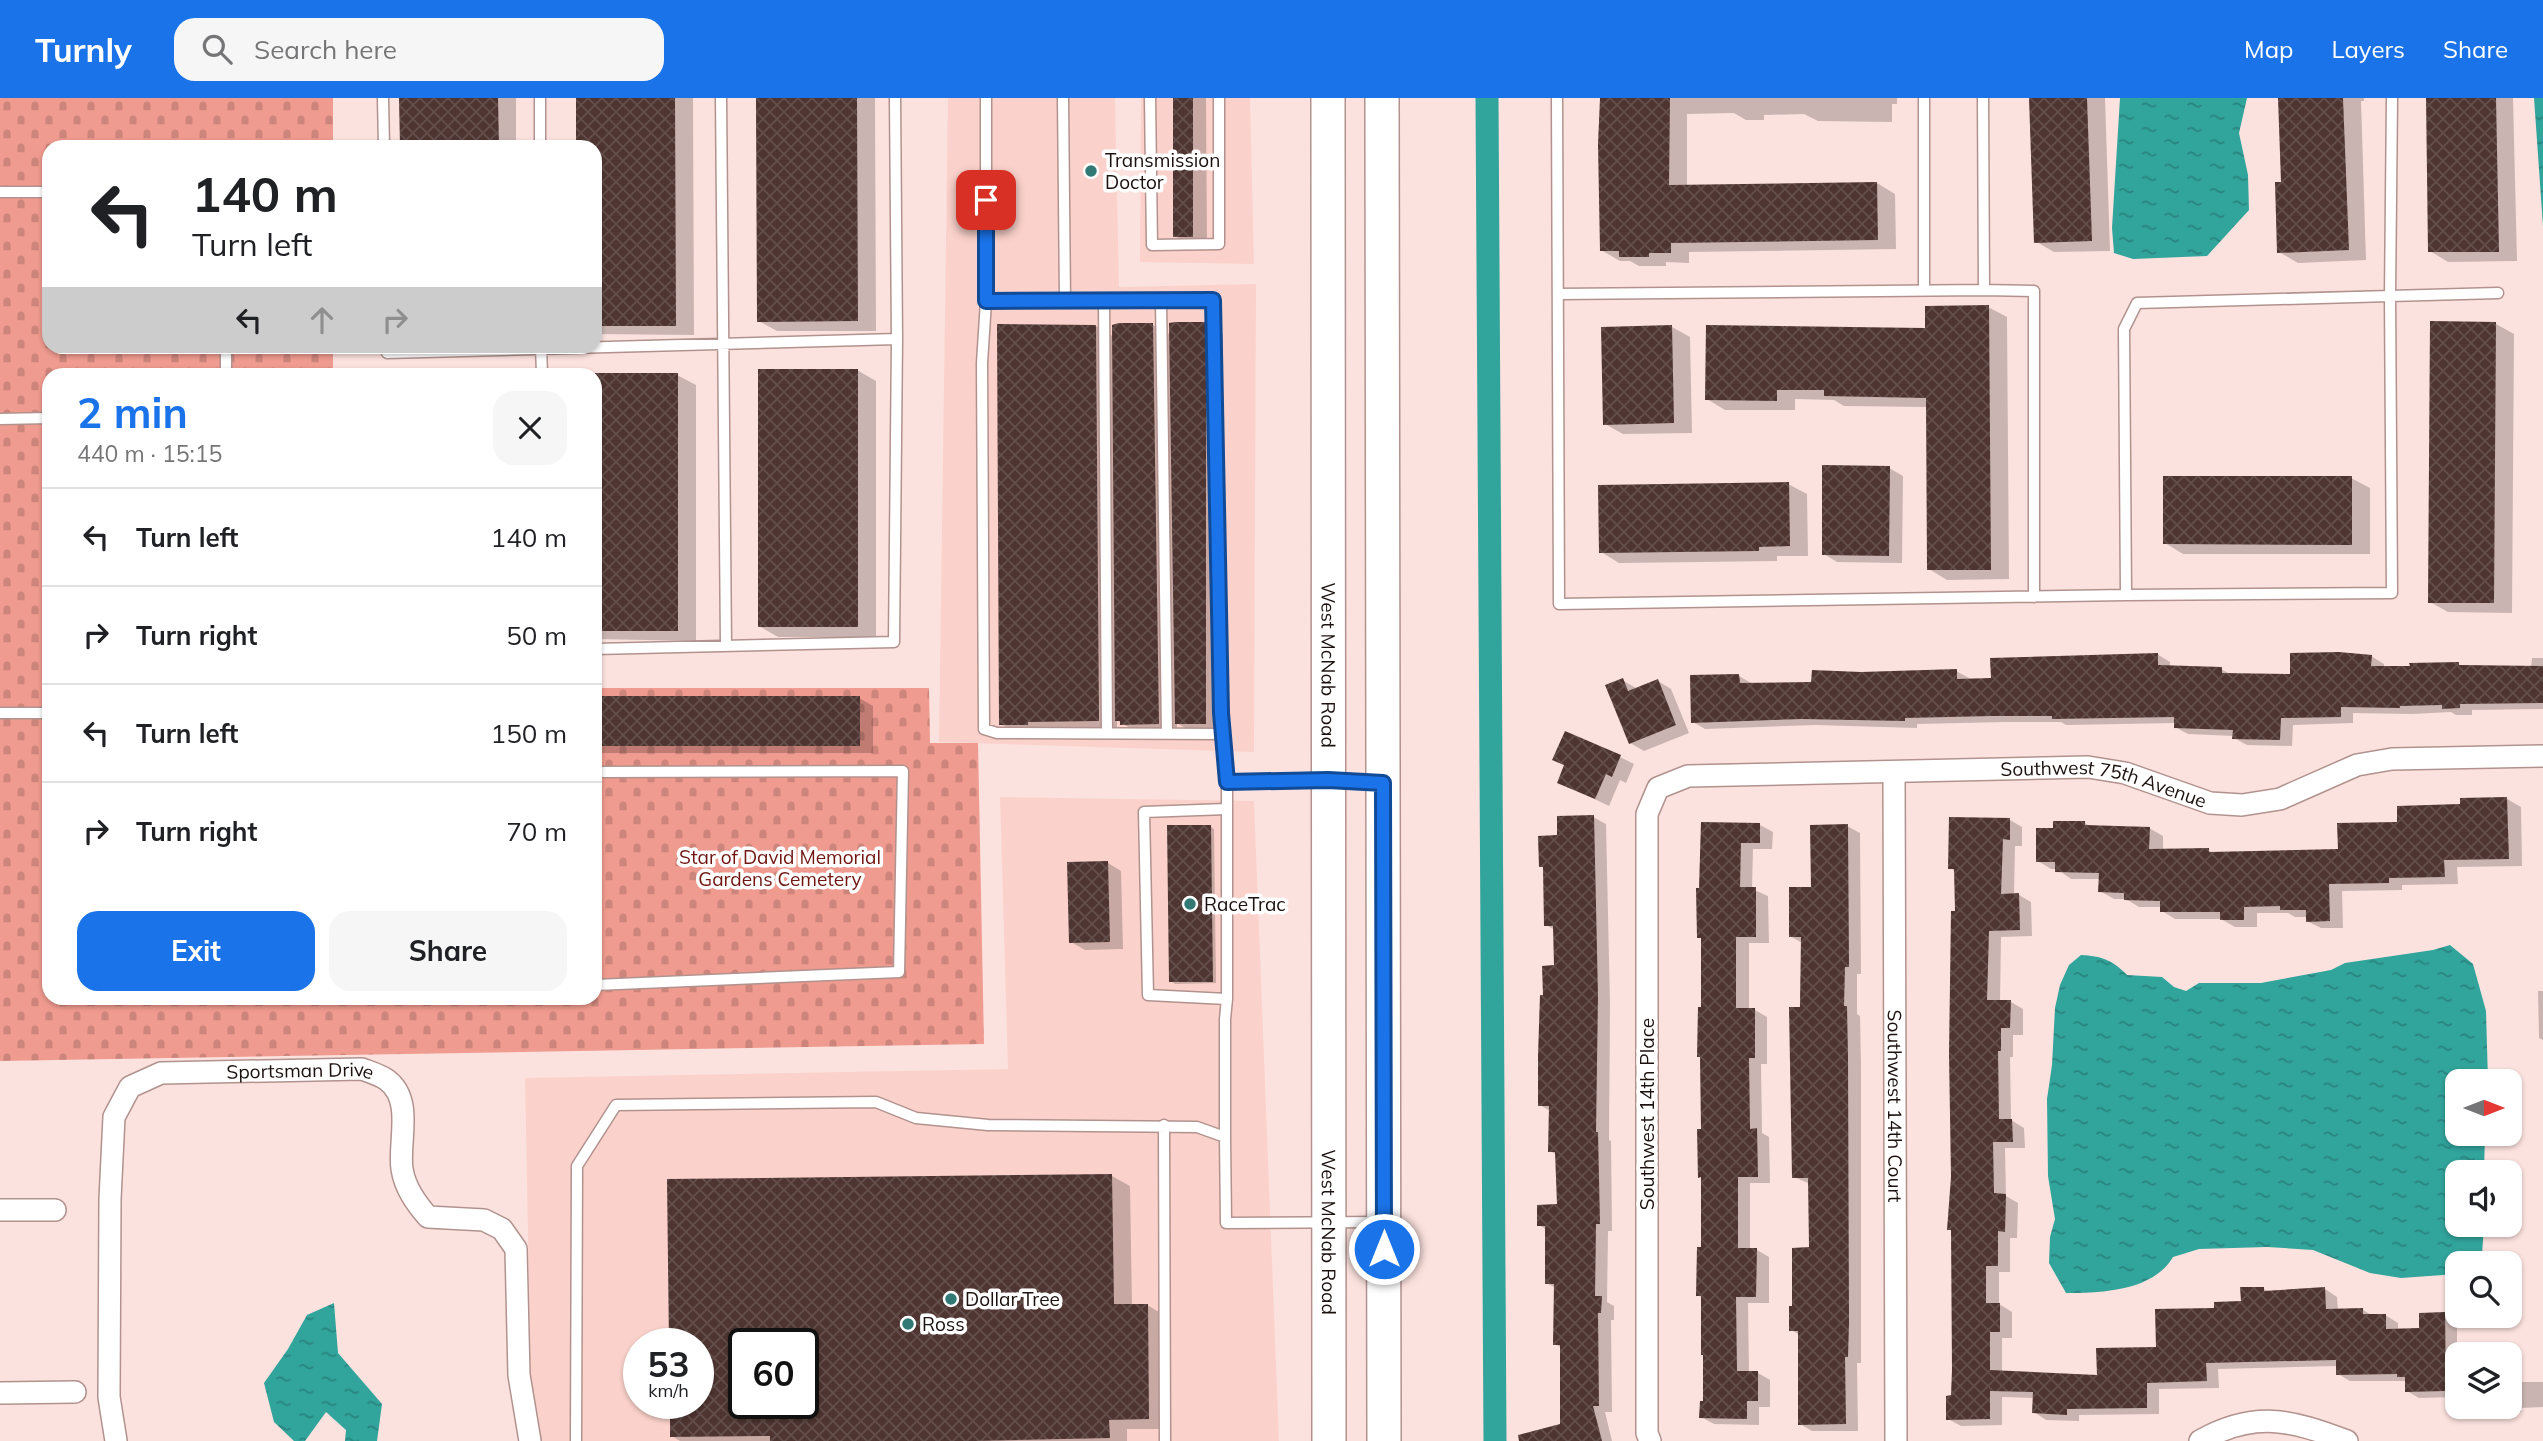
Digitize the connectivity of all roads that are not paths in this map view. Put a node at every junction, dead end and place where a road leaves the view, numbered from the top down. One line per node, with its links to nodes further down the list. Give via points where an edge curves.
1 (383, 98): 15 (lane)
2 (540, 98): 16 (lane)
3 (721, 98): 29 (lane)
4 (895, 98): 28 (lane)
5 (986, 98): 25 (lane)
6 (1063, 98): 26 (lane)
7 (1150, 98): 8 (lane, via 1152,245 1220,244)
8 (1219, 98)
9 (1328, 98): 45 (main road, West McNab Road)
10 (1382, 98): 47 (main road)
11 (1557, 98): 22 (lane)
12 (1924, 98): 19 (lane)
13 (1983, 98): 20 (lane)
14 (2392, 98): 23 (lane)
15 (384, 140)
16 (540, 140)
17 (0, 192): 18 (lane)
18 (42, 192)
19 (1924, 290): 20 (lane); 22 (lane)
20 (1984, 290): 34 (lane, via 2034,291)
21 (2498, 293): 23 (lane)
22 (1558, 294): 34 (lane, via 1559,604)
23 (2390, 296): 33 (lane, via 2137,303 2124,329); 33 (lane, via 2392,593)
24 (1161, 300): 27 (lane); 40 (lane); 41 (lane, via 1213,300)
25 (986, 301): 26 (lane); 39 (lane, via 982,363 984,729 998,733)
26 (1065, 301): 27 (lane)
27 (1104, 301): 39 (lane)
28 (897, 339): 29 (lane); 35 (lane, via 894,642)
29 (723, 343): 30 (lane); 35 (lane)
30 (602, 346)
31 (42, 418): 32 (lane)
32 (0, 419)
33 (2126, 595): 34 (lane)
34 (2034, 597)
35 (726, 646): 36 (lane)
36 (602, 649)
37 (0, 713): 38 (lane)
38 (42, 713)
39 (1107, 732): 40 (lane)
40 (1167, 733): 41 (lane)
41 (1222, 734): 46 (lane)
42 (2543, 756): 44 (street, Southwest 75th Avenue, via 2392,759 2357,765 2280,799 2242,805 2210,803 2125,773 2088,767)
43 (602, 772): 50 (lane, via 903,771 899,972)
44 (1894, 772): 48 (street, Southwest 75th Avenue, via 1688,776); 67 (street, Southwest 14th Court)
45 (1328, 780): 46 (lane); 47 (lane); 57 (main road, West McNab Road)
46 (1227, 782): 49 (lane)
47 (1383, 783): 56 (main road)
48 (1658, 788): 66 (street, Southwest 14th Place, via 1647,814)
49 (1227, 809): 51 (lane); 51 (lane, via 1144,812 1148,995)
50 (602, 985)
51 (1227, 999): 53 (lane)
52 (1164, 1125): 53 (lane, via 1197,1127); 62 (lane, via 988,1125 916,1118 876,1102 616,1105 577,1166); 63 (lane)
53 (1225, 1137): 57 (lane, via 1226,1223)
54 (0, 1210): 55 (street)
55 (55, 1210)
56 (1384, 1222): 57 (lane); 65 (main road)
57 (1329, 1223): 64 (main road, West McNab Road)
58 (75, 1392): 59 (street)
59 (0, 1393)
60 (116, 1441): 61 (street, Sportsman Drive, via 108,1397 110,1199 114,1117 130,1087 161,1073 362,1069 389,1081 402,1102 402,1169 416,1204 428,1217 484,1220 502,1229 516,1249 519,1375)
61 (530, 1441)
62 (576, 1441)
63 (1165, 1441)
64 (1329, 1441)
65 (1384, 1441)
66 (1650, 1441)
67 (1896, 1441)
68 (2200, 1441): 69 (street, via 2239,1423 2265,1420 2306,1426)
69 (2347, 1441)

